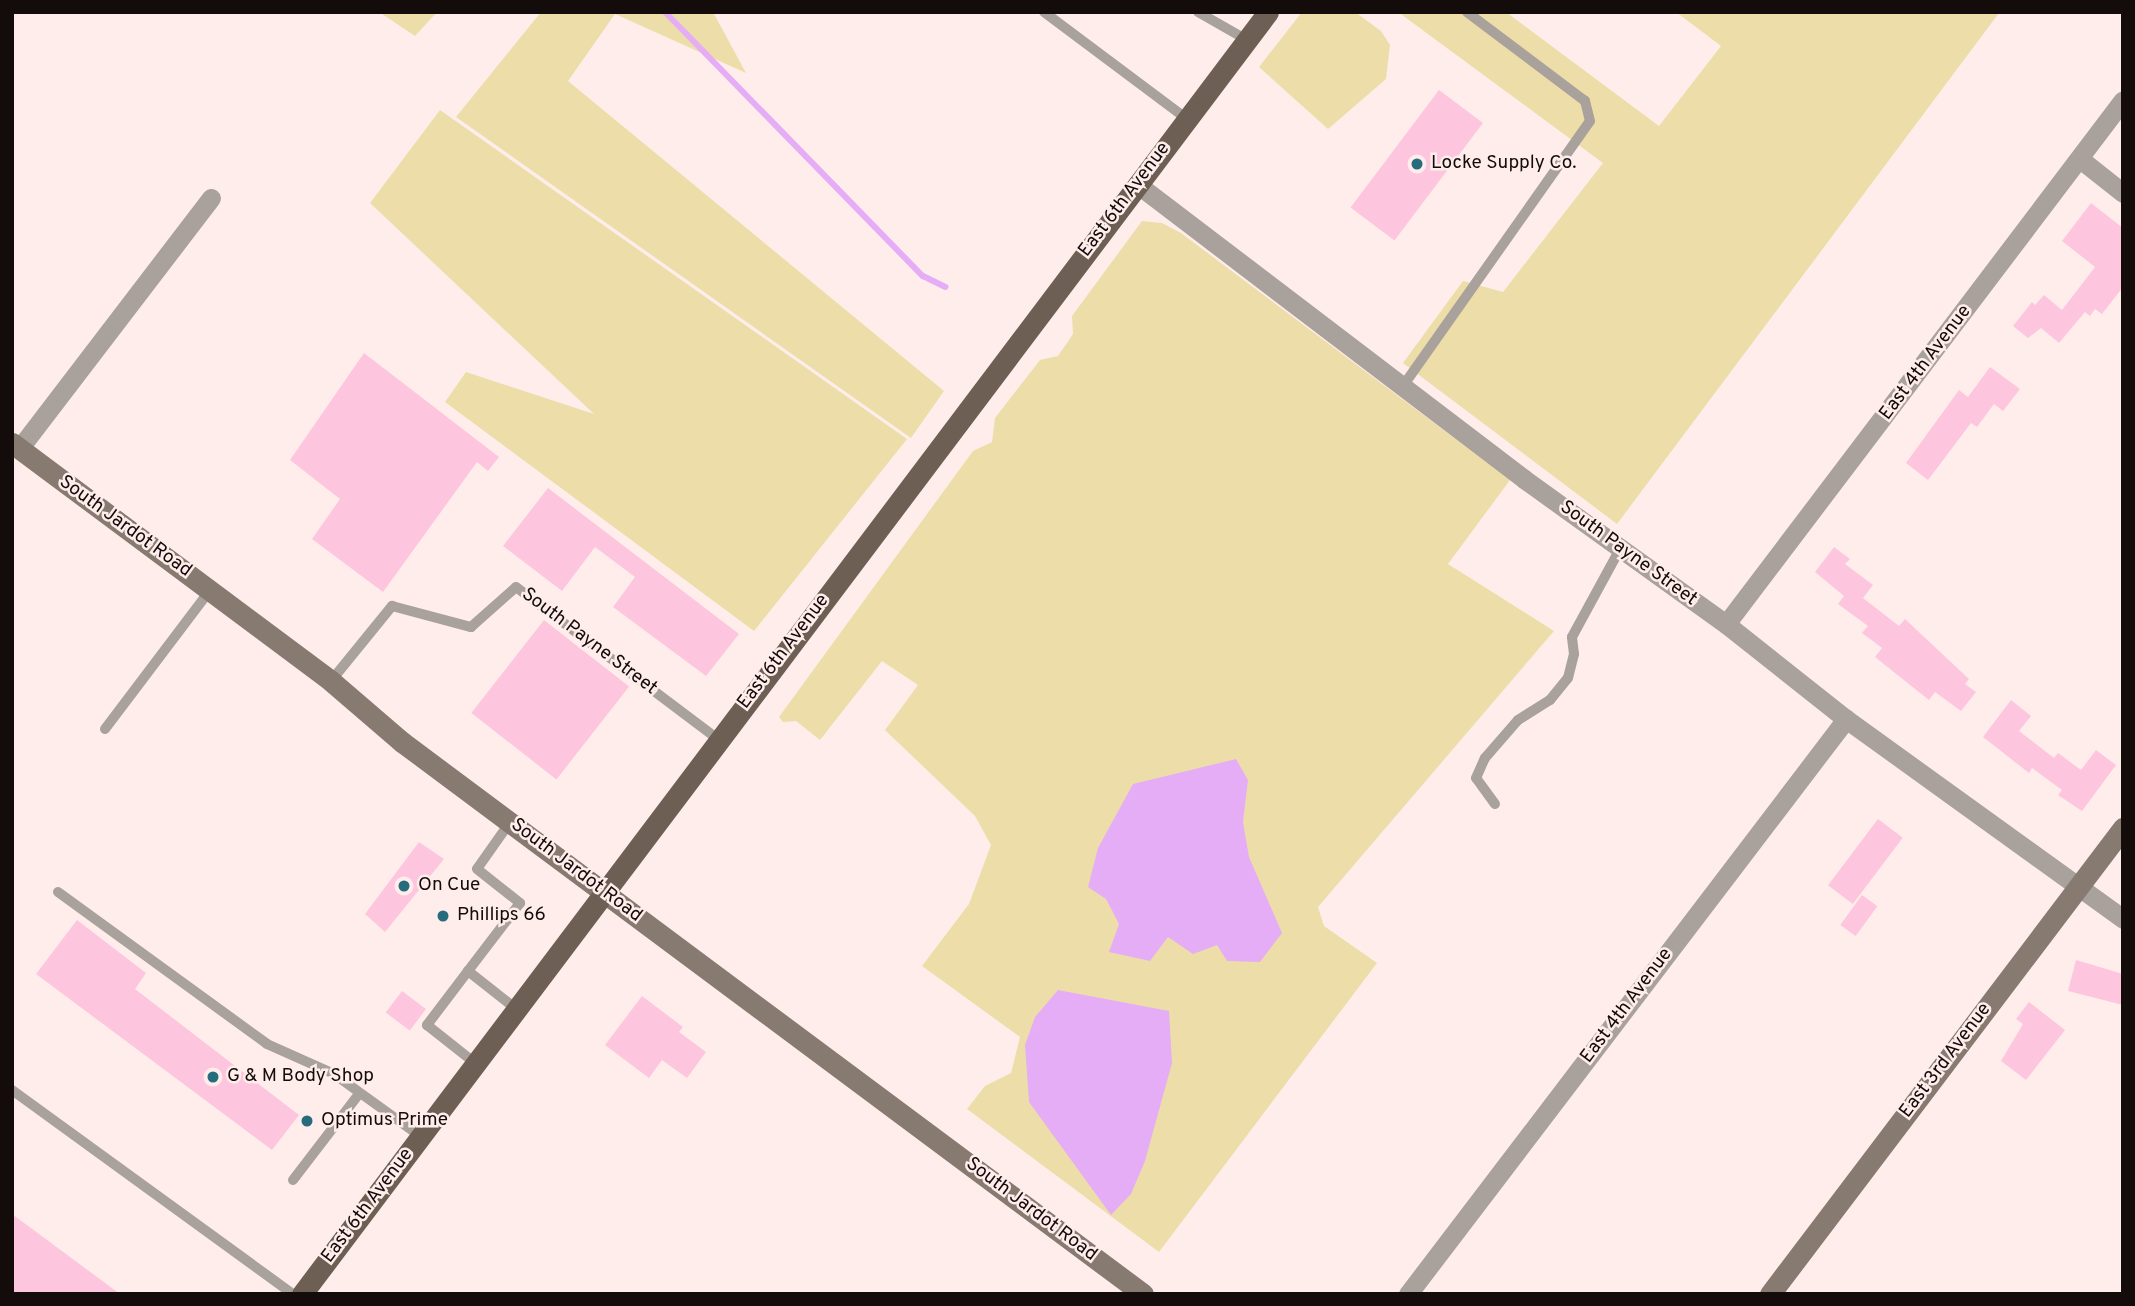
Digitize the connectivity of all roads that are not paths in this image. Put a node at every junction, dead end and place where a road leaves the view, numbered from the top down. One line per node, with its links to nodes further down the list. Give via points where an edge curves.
1 (1198, 12): 5 (lane)
2 (1268, 12): 5 (main road, East 6th Avenue)
3 (1467, 12): 12 (lane, via 1586,101 1590,121)
4 (1046, 13): 7 (lane)
5 (1247, 40): 7 (main road, East 6th Avenue)
6 (2123, 100): 8 (street, East 4th Avenue)
7 (1187, 119): 9 (main road, East 6th Avenue)
8 (2080, 159): 10 (street); 16 (street, East 4th Avenue)
9 (1137, 184): 12 (street, South Payne Street); 20 (main road, East 6th Avenue)
10 (2123, 193)
11 (211, 198): 13 (street)
12 (1403, 386): 14 (street, South Payne Street)
13 (16, 446): 15 (street, South Jardot Road)
14 (1620, 549): 16 (street, South Payne Street); 21 (lane, via 1572,638 1574,654 1568,678 1550,700 1518,720 1485,758 1476,778)
15 (210, 590): 17 (street, South Jardot Road); 19 (lane)
16 (1726, 624): 18 (street, South Payne Street)
17 (331, 681): 20 (lane, South Payne Street, via 392,606 471,627 516,587); 22 (street, South Jardot Road, via 402,742)
18 (1846, 719): 24 (street, South Payne Street); 38 (street, East 4th Avenue)
19 (105, 729)
20 (718, 739): 25 (main road, East 6th Avenue)
21 (1495, 803)
22 (510, 822): 25 (street, South Jardot Road); 28 (lane, via 477,869 520,903)
23 (2123, 828): 24 (street, East 3rd Avenue)
24 (2078, 885): 27 (street, South Payne Street); 39 (street, East 3rd Avenue)
25 (601, 891): 29 (main road, East 6th Avenue); 37 (street, South Jardot Road)
26 (58, 892): 32 (lane, via 267,1044 334,1074)
27 (2123, 919)
28 (468, 971): 29 (lane); 30 (lane, via 426,1025)
29 (515, 1008): 30 (main road, East 6th Avenue)
30 (475, 1063): 33 (main road, East 6th Avenue)
31 (12, 1090): 35 (lane)
32 (359, 1094): 33 (lane); 34 (lane)
33 (420, 1136): 36 (main road, East 6th Avenue)
34 (293, 1180)
35 (293, 1294)
36 (302, 1294)
37 (1143, 1294)
38 (1408, 1294)
39 (1770, 1294)

